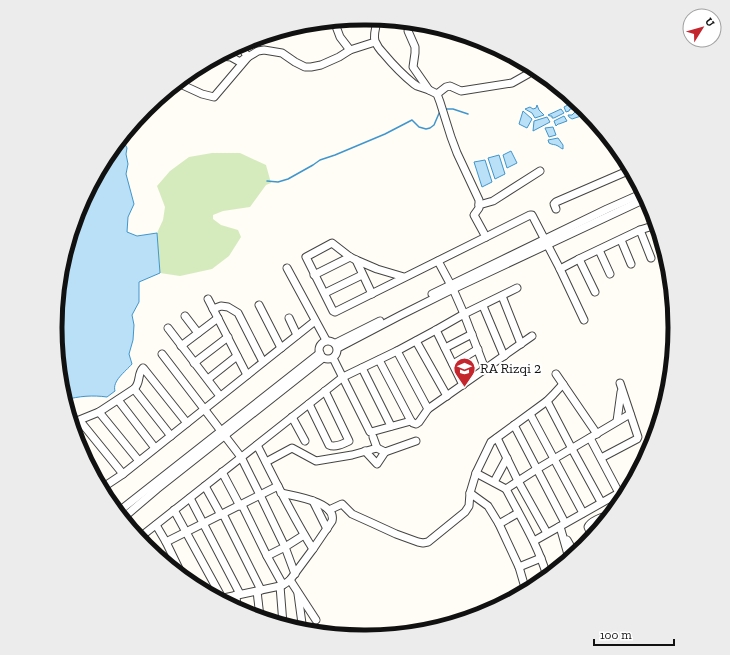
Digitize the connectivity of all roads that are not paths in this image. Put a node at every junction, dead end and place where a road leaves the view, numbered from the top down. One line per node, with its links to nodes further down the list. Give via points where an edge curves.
1 (377, 26): 4 (street)
2 (336, 27): 5 (street)
3 (409, 29): 11 (street, via 415,47 413,67)
4 (376, 42): 5 (street); 11 (street, via 397,70 417,86)
5 (350, 50): 8 (street, via 326,63 311,67 296,62 282,53 264,50)
6 (243, 51): 8 (street)
7 (230, 57): 8 (street, via 240,62)
8 (248, 57): 10 (street, via 214,97)
9 (528, 73): 12 (street, via 512,83 461,91 450,86)
10 (184, 86)
11 (429, 90): 12 (street)
12 (437, 94): 17 (street, via 454,144)
13 (540, 171): 17 (street, via 493,201)
14 (625, 172): 18 (street, via 556,202)
15 (637, 196): 23 (street)
16 (639, 201): 23 (street)
17 (480, 205): 21 (street, via 474,215)
18 (556, 209)
19 (650, 227): 20 (street)
20 (640, 230): 22 (street); 25 (street)
21 (486, 237): 23 (street, via 532,215); 28 (street)
22 (621, 240): 24 (street); 29 (street)
23 (546, 242): 31 (street); 36 (street)
24 (598, 250): 27 (street); 32 (street)
25 (651, 258)
26 (353, 259): 33 (street); 33 (street, via 331,244 306,257); 34 (street); 35 (street)
27 (579, 259): 31 (street); 38 (street)
28 (438, 261): 35 (street); 36 (street)
29 (632, 264)
30 (288, 268): 51 (street)
31 (560, 269): 50 (street)
32 (610, 274)
33 (314, 275): 39 (street)
34 (362, 275): 39 (street); 40 (street)
35 (404, 277): 40 (street)
36 (452, 287): 46 (street); 63 (street)
37 (517, 288): 41 (street)
38 (595, 292)
39 (325, 294): 40 (street, via 335,312)
40 (372, 294)
41 (502, 296): 44 (street); 61 (street)
42 (208, 299): 45 (street)
43 (259, 305): 64 (street)
44 (483, 306): 46 (street); 71 (street)
45 (213, 309): 48 (street); 74 (street, via 222,306 238,312)
46 (464, 314): 53 (street); 55 (street)
47 (185, 316): 54 (street)
48 (218, 318): 54 (street); 58 (street)
49 (289, 318): 56 (street)
50 (584, 320)
51 (315, 321): 56 (street); 59 (street)
52 (168, 328): 62 (street)
53 (436, 330): 60 (street); 65 (street)
54 (198, 333): 62 (street)
55 (472, 334): 65 (street); 66 (street)
56 (297, 335): 64 (street)
57 (532, 336): 61 (street)
58 (228, 337): 70 (street); 75 (street)
59 (326, 340): 63 (street, via 331,340); 69 (street, via 320,346)
60 (416, 341): 67 (street); 88 (street)
61 (521, 344): 71 (street)
62 (181, 346): 75 (street)
63 (337, 346): 72 (street)
64 (281, 348): 74 (street)
65 (445, 348): 76 (street)
66 (478, 349): 76 (street); 78 (street)
67 (397, 351): 73 (street); 93 (street)
68 (162, 354): 92 (street)
69 (321, 355): 72 (street, via 328,359); 104 (street)
70 (237, 356): 80 (street); 82 (street)
71 (504, 356): 78 (street)
72 (334, 358): 81 (street)
73 (379, 360): 77 (street); 99 (street)
74 (263, 362): 80 (street)
75 (194, 363): 82 (street)
76 (453, 364): 84 (street)
77 (362, 368): 81 (street); 103 (street)
78 (485, 369): 84 (street)
79 (556, 374): 83 (street)
80 (247, 375): 87 (street)
81 (343, 377): 86 (street); 103 (street, via 370,432)
82 (208, 380): 87 (street)
83 (563, 384): 90 (street); 105 (street)
84 (463, 385): 88 (street)
85 (134, 389): 89 (street); 101 (street, via 138,384 140,371 144,368); 106 (street)
86 (325, 391): 91 (street); 91 (street, via 349,441 332,447 329,445)
87 (220, 396): 92 (street)
88 (447, 396): 93 (street)
89 (118, 400): 94 (street); 113 (street)
90 (547, 401): 95 (street); 115 (street)
91 (309, 404): 97 (street)
92 (204, 409): 101 (street); 104 (street)
93 (428, 409): 99 (street, via 418,423)
94 (99, 412): 98 (street); 122 (street)
95 (530, 414): 102 (street); 121 (street)
96 (630, 414): 100 (street); 100 (street, via 621,386); 120 (street, via 637,439)
97 (292, 417): 111 (street); 112 (street)
98 (80, 421): 127 (street)
99 (411, 421): 103 (street)
100 (617, 421): 105 (street)
101 (187, 423): 106 (street)
102 (514, 425): 108 (street); 124 (street)
103 (391, 426)
104 (223, 433): 118 (street); 144 (street, via 157,489)
105 (597, 434): 109 (street)
106 (171, 436): 113 (street)
107 (373, 437): 114 (street)
108 (497, 438): 119 (street); 126 (street, via 491,442)
109 (590, 438): 115 (street); 120 (street)
110 (416, 441): 117 (street)
111 (305, 442)
112 (257, 445): 118 (street); 123 (street)
113 (155, 448): 122 (street)
114 (377, 448): 116 (street); 117 (street)
115 (572, 449): 121 (street); 140 (street)
116 (365, 451): 117 (street, via 377,464); 123 (street, via 316,461 292,448)
117 (386, 452)
118 (241, 458): 125 (street); 136 (street)
119 (506, 458): 128 (street); 129 (street)
120 (601, 458): 134 (street)
121 (554, 459): 124 (street); 146 (street)
122 (139, 461): 127 (street)
123 (266, 462): 133 (street)
124 (537, 469): 128 (street); 152 (street)
125 (222, 472): 131 (street); 141 (street)
126 (476, 473): 129 (street); 135 (street)
127 (123, 474): 130 (street)
128 (518, 481): 132 (street); 156 (street)
129 (494, 482): 132 (street)
130 (106, 485)
131 (205, 486): 138 (street); 147 (street)
132 (506, 489): 145 (street)
133 (280, 490): 136 (street); 139 (street); 158 (street)
134 (620, 490)
135 (470, 494): 143 (street, via 470,506 465,512 428,542 418,542 396,534 352,514 342,504); 150 (street, via 488,506)
136 (260, 495): 141 (street); 161 (street)
137 (618, 495): 140 (street)
138 (190, 498): 142 (street); 149 (street)
139 (313, 501): 143 (street, via 326,506); 153 (street)
140 (601, 502): 146 (street)
141 (241, 505): 147 (street); 165 (street)
142 (174, 510): 151 (street); 155 (street)
143 (329, 510): 153 (street, via 333,518)
144 (125, 511)
145 (518, 513): 150 (street); 159 (street)
146 (583, 513): 152 (street)
147 (222, 515): 149 (street); 173 (street)
148 (598, 520): 154 (street, via 589,524)
149 (204, 524): 155 (street); 176 (street)
150 (499, 524): 168 (street)
151 (156, 525): 157 (street); 160 (street)
152 (562, 527): 156 (street); 162 (street); 164 (street)
153 (326, 529): 163 (street)
154 (589, 530)
155 (186, 532): 160 (street); 174 (street)
156 (547, 533): 159 (street)
157 (144, 534)
158 (304, 535): 161 (street); 163 (street)
159 (534, 541): 166 (street)
160 (166, 542): 167 (street)
161 (285, 547): 165 (street); 170 (street)
162 (572, 548)
163 (314, 549): 170 (street)
164 (568, 552)
165 (267, 556): 172 (street)
166 (541, 558): 168 (street); 169 (street)
167 (176, 563)
168 (519, 567): 171 (street)
169 (546, 570)
170 (292, 577): 172 (street); 175 (street)
171 (524, 584)
172 (281, 585): 173 (street); 180 (street)
173 (259, 590): 176 (street); 179 (street)
174 (217, 591)
175 (298, 592): 181 (street); 182 (street)
176 (238, 594): 177 (street); 178 (street)
177 (227, 597)
178 (237, 602)
179 (260, 611)
180 (282, 618)
181 (316, 620)
182 (302, 623)

